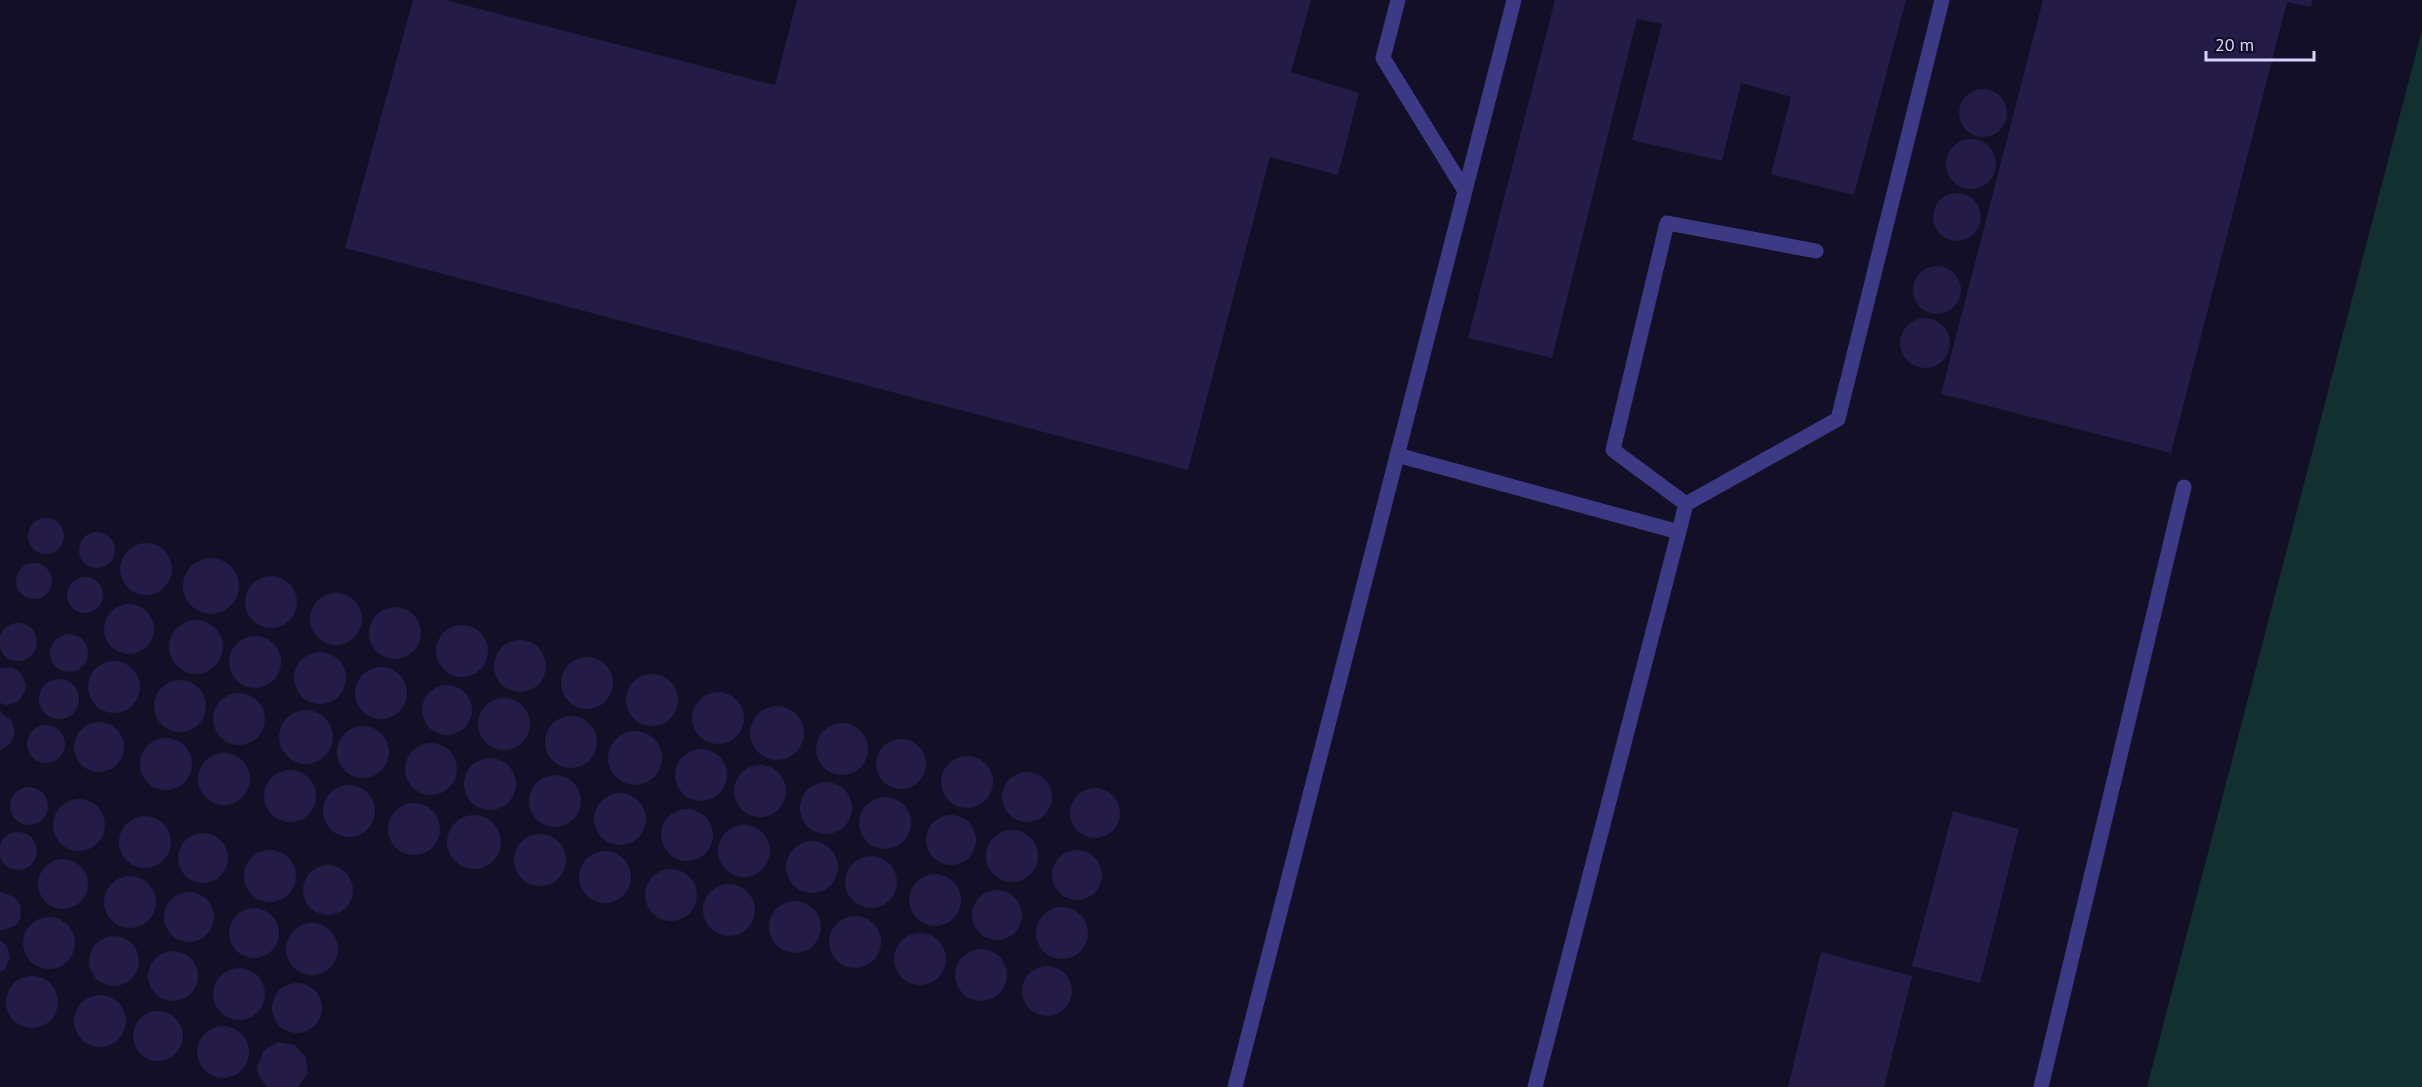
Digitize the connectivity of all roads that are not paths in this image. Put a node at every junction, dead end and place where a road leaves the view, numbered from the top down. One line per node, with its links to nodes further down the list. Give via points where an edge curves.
1 (1398, 0): 4 (lane, via 1383,58)
2 (1514, 0): 4 (lane)
3 (1942, 0): 8 (lane, via 1838,419)
4 (1465, 191): 6 (lane)
5 (1816, 251): 8 (lane, via 1667,223 1613,450)
6 (1397, 455): 9 (lane); 10 (lane)
7 (2184, 487): 12 (lane)
8 (1686, 504): 9 (lane)
9 (1679, 532): 11 (lane)
10 (1235, 1087)
11 (1534, 1087)
12 (2040, 1087)

